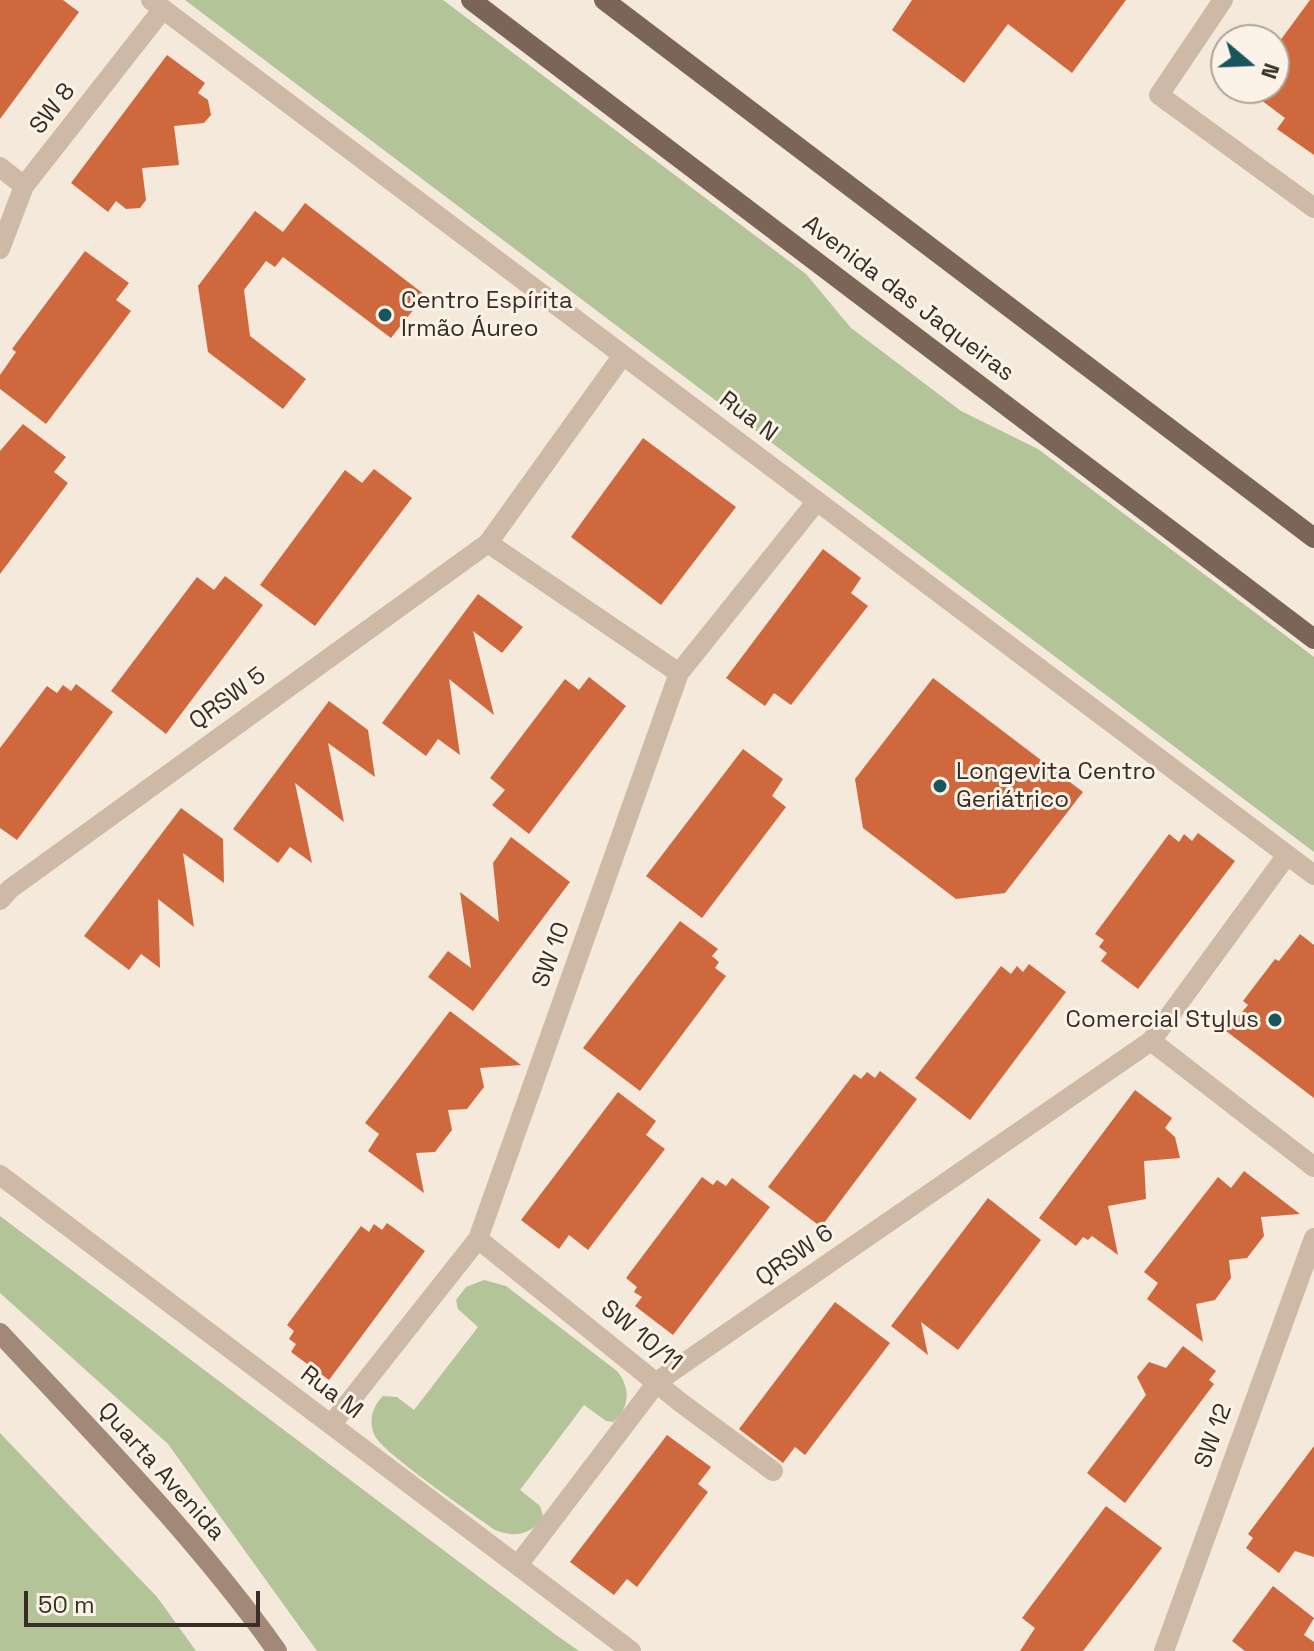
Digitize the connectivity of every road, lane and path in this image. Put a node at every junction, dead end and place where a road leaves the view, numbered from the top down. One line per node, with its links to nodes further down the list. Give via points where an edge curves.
1 (471, 0): 13 (main road, Avenida das Jaqueiras)
2 (604, 0): 11 (main road)
3 (1223, 0): 7 (street, via 1159,95)
4 (157, 4): 6 (street, SW 8); 9 (street, Rua N)
5 (0, 167): 6 (street)
6 (24, 186): 8 (street, SW 8)
7 (1314, 208)
8 (0, 249)
9 (623, 355): 10 (street, Rua N); 12 (street, QRSW 5)
10 (817, 501): 14 (street, SW 10); 15 (street, Rua N)
11 (1314, 538)
12 (488, 543): 14 (street); 17 (street, QRSW 5)
13 (1314, 639)
14 (679, 673): 22 (street, SW 10)
15 (1287, 855): 16 (street, Rua N); 18 (street, QRSW 6)
16 (1314, 875)
17 (3, 890)
18 (1151, 1041): 19 (street); 24 (street, QRSW 6)
19 (1314, 1167)
20 (0, 1175): 25 (street, Rua M)
21 (1314, 1238): 30 (street, SW 12)
22 (478, 1239): 24 (street, SW 10/11); 25 (street, SW 10)
23 (0, 1333): 28 (main road, Quarta Avenida, via 137,1481)
24 (658, 1381): 26 (street, SW 10/11); 27 (street, QRSW 6)
25 (331, 1425): 27 (street, Rua M)
26 (773, 1471)
27 (518, 1565): 29 (street, Rua M)
28 (277, 1651)
29 (631, 1651)
30 (1164, 1651)

